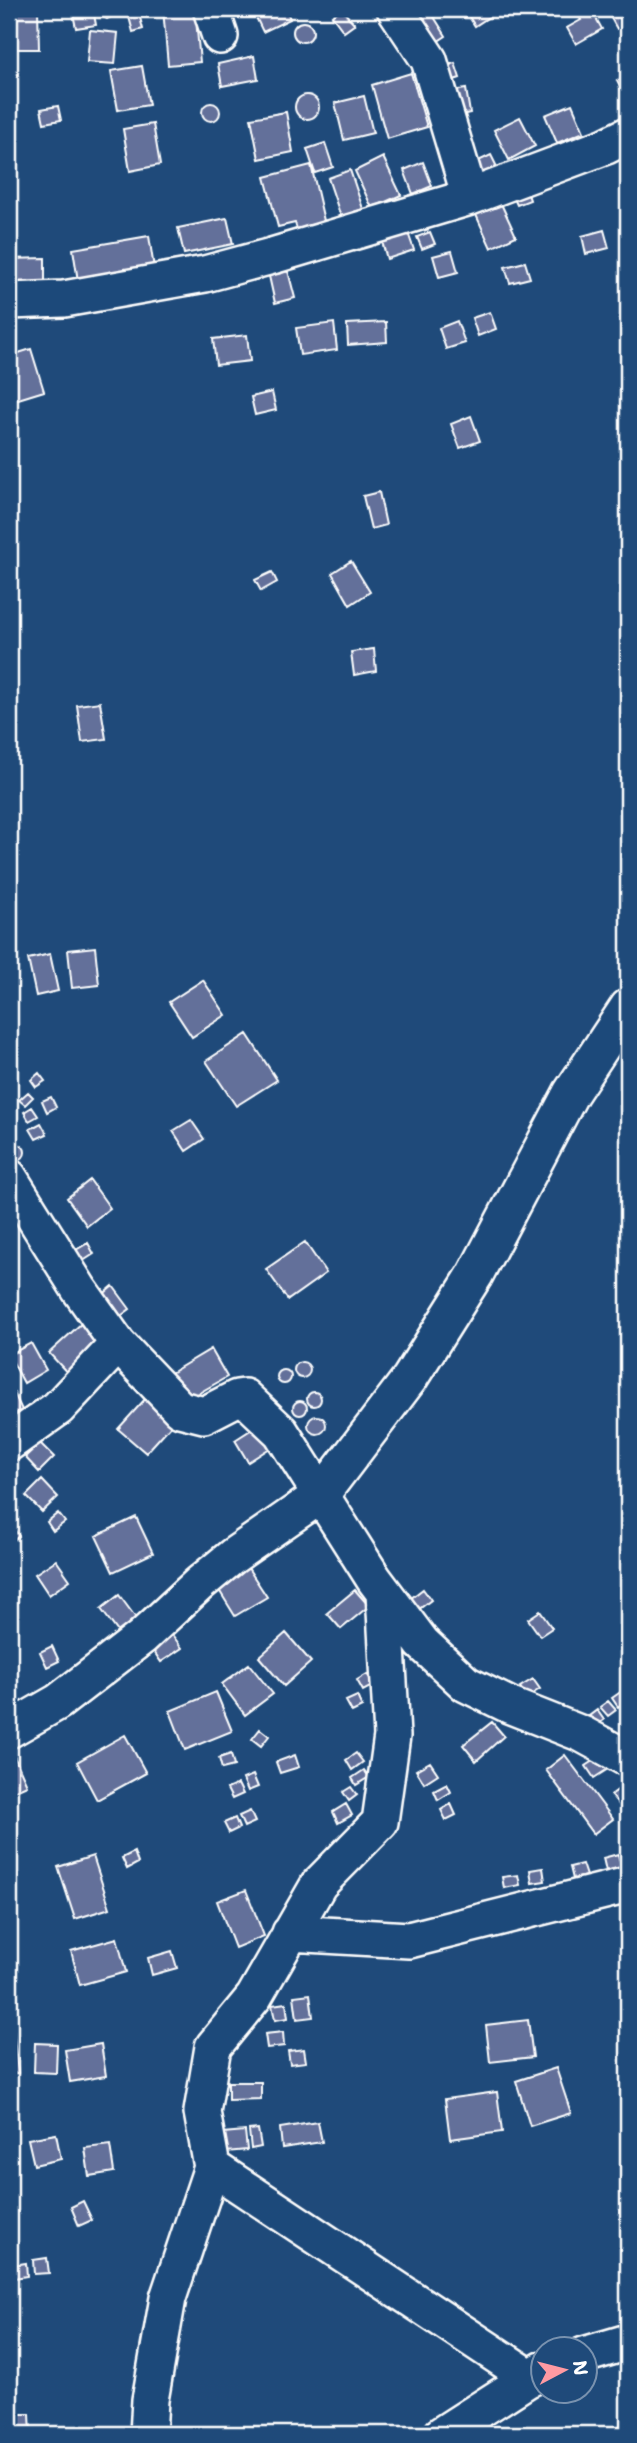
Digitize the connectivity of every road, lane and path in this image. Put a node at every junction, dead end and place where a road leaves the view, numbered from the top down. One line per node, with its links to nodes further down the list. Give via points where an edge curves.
1 (396, 9): 3 (street, via 429,60)
2 (628, 135): 3 (street)
3 (470, 197): 4 (street, via 205,274 64,299)
4 (9, 301)
5 (628, 1007): 9 (street, via 571,1093 475,1275 410,1378)
6 (9, 1177): 7 (street)
7 (118, 1344): 8 (street, via 58,1408); 9 (street, via 185,1411 204,1415 244,1397 281,1432)
8 (9, 1443)
9 (321, 1496): 10 (street); 11 (street, via 224,1563 142,1637 58,1702)
10 (384, 1594): 12 (street, via 422,1643 466,1684); 14 (street, via 391,1736 380,1822 319,1884)
11 (9, 1730)
12 (628, 1759)
13 (628, 1885): 14 (street, via 409,1940)
14 (290, 1933): 15 (street, via 254,1997 213,2047 202,2112)
15 (212, 2167): 18 (street); 20 (street, via 168,2298)
16 (628, 2343): 17 (street)
17 (598, 2351)
18 (528, 2368)
19 (528, 2380): 21 (street)
20 (148, 2434)
21 (442, 2434)

